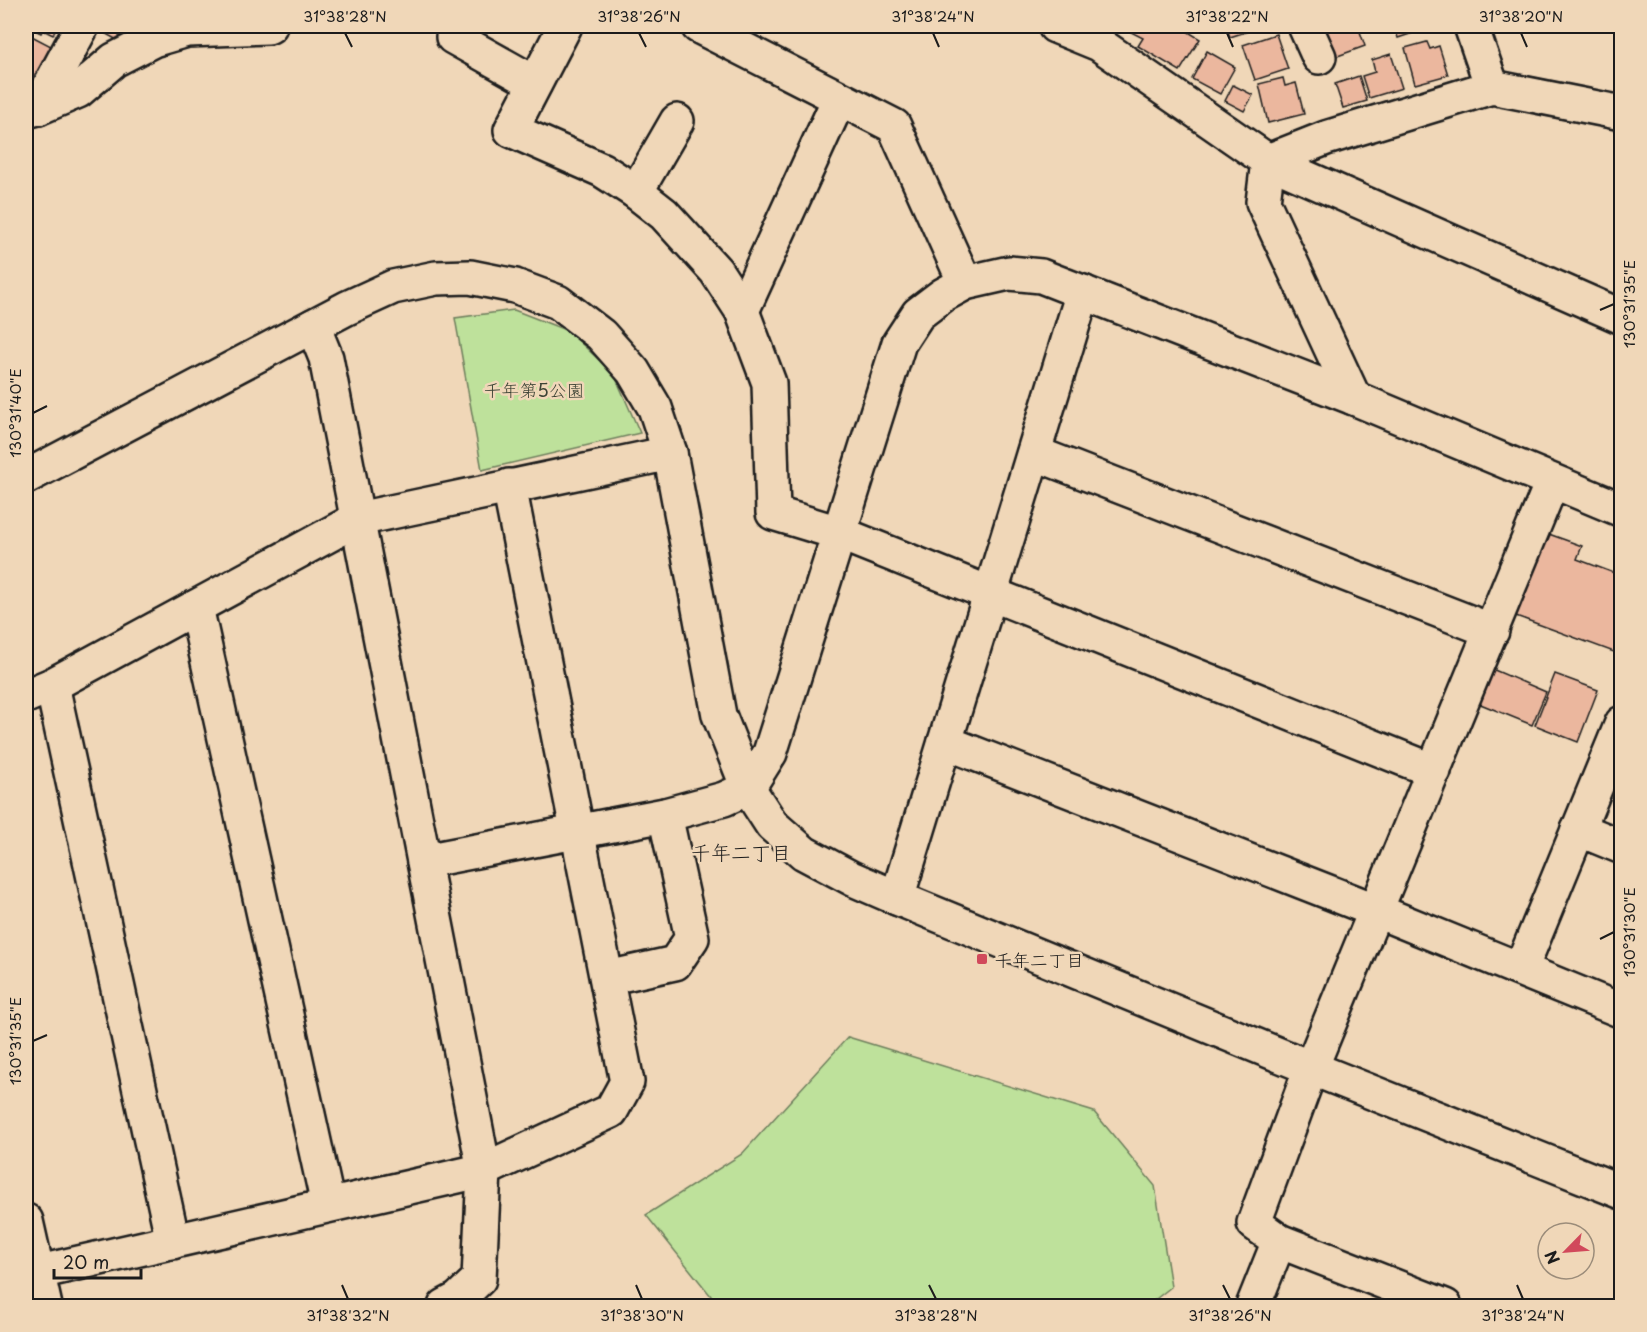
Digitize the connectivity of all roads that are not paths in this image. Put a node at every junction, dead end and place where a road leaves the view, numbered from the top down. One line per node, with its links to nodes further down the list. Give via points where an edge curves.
1 (82, 26): 13 (street)
2 (270, 26): 13 (street, via 187,30 153,40 114,60 78,91)
3 (565, 26): 10 (street)
4 (698, 26): 12 (street)
5 (1056, 26): 16 (street, via 1099,44)
6 (1305, 26): 9 (street)
7 (1471, 26): 11 (street)
8 (453, 37): 10 (street)
9 (1319, 57)
10 (535, 83): 17 (street, via 511,130 602,170)
11 (1492, 87): 14 (street); 16 (street, via 1326,138)
12 (839, 99): 18 (street, via 894,126); 20 (street)
13 (32, 110)
14 (1622, 113)
15 (677, 121): 17 (street)
16 (1268, 161): 21 (street); 23 (street, via 1263,202)
17 (636, 192): 20 (street, via 664,214 716,271)
18 (965, 283): 19 (street, via 1009,273 1041,276); 31 (street, via 918,314 899,343)
19 (1083, 292): 23 (street); 25 (street)
20 (742, 311): 31 (street, via 769,382 773,513)
21 (1622, 317)
22 (313, 326): 24 (street, via 393,287 436,278 470,277 515,286 558,302 601,334 633,371 655,408); 26 (street); 30 (street, via 326,358)
23 (1354, 398): 27 (street)
24 (670, 453): 28 (street); 39 (street, via 719,716)
25 (1034, 453): 32 (street); 34 (street)
26 (26, 477)
27 (1552, 482): 29 (street); 34 (street)
28 (508, 486): 30 (street); 42 (street)
29 (1622, 510)
30 (358, 519): 33 (street); 44 (street)
31 (839, 533): 32 (street); 39 (street, via 770,753)
32 (991, 592): 37 (street); 38 (street)
33 (196, 607): 35 (street); 53 (street)
34 (1491, 630): 38 (street)
35 (39, 691): 56 (street)
36 (1622, 723): 41 (street)
37 (945, 742): 45 (street); 46 (street)
38 (1434, 771): 46 (street)
39 (748, 788): 40 (street, via 724,799); 45 (street, via 772,825 804,853)
40 (665, 814): 42 (street); 48 (street, via 692,938 675,963)
41 (1578, 829): 43 (street); 47 (street)
42 (578, 831): 44 (street); 48 (street)
43 (1622, 847)
44 (424, 861): 51 (street)
45 (897, 898): 50 (street)
46 (1377, 911): 47 (street); 50 (street)
47 (1521, 969): 49 (street)
48 (607, 978): 51 (street, via 627,1082 611,1111)
49 (1622, 1011)
50 (1311, 1068): 52 (street); 55 (street, via 1254,1223)
51 (484, 1170): 53 (street); 59 (street, via 479,1279)
52 (1622, 1192)
53 (328, 1205): 56 (street)
54 (26, 1221): 57 (street)
55 (1279, 1241): 60 (street); 61 (street)
56 (173, 1242): 57 (street)
57 (31, 1273): 58 (street)
58 (45, 1306)
59 (445, 1306)
60 (1253, 1306)
61 (1445, 1306)

